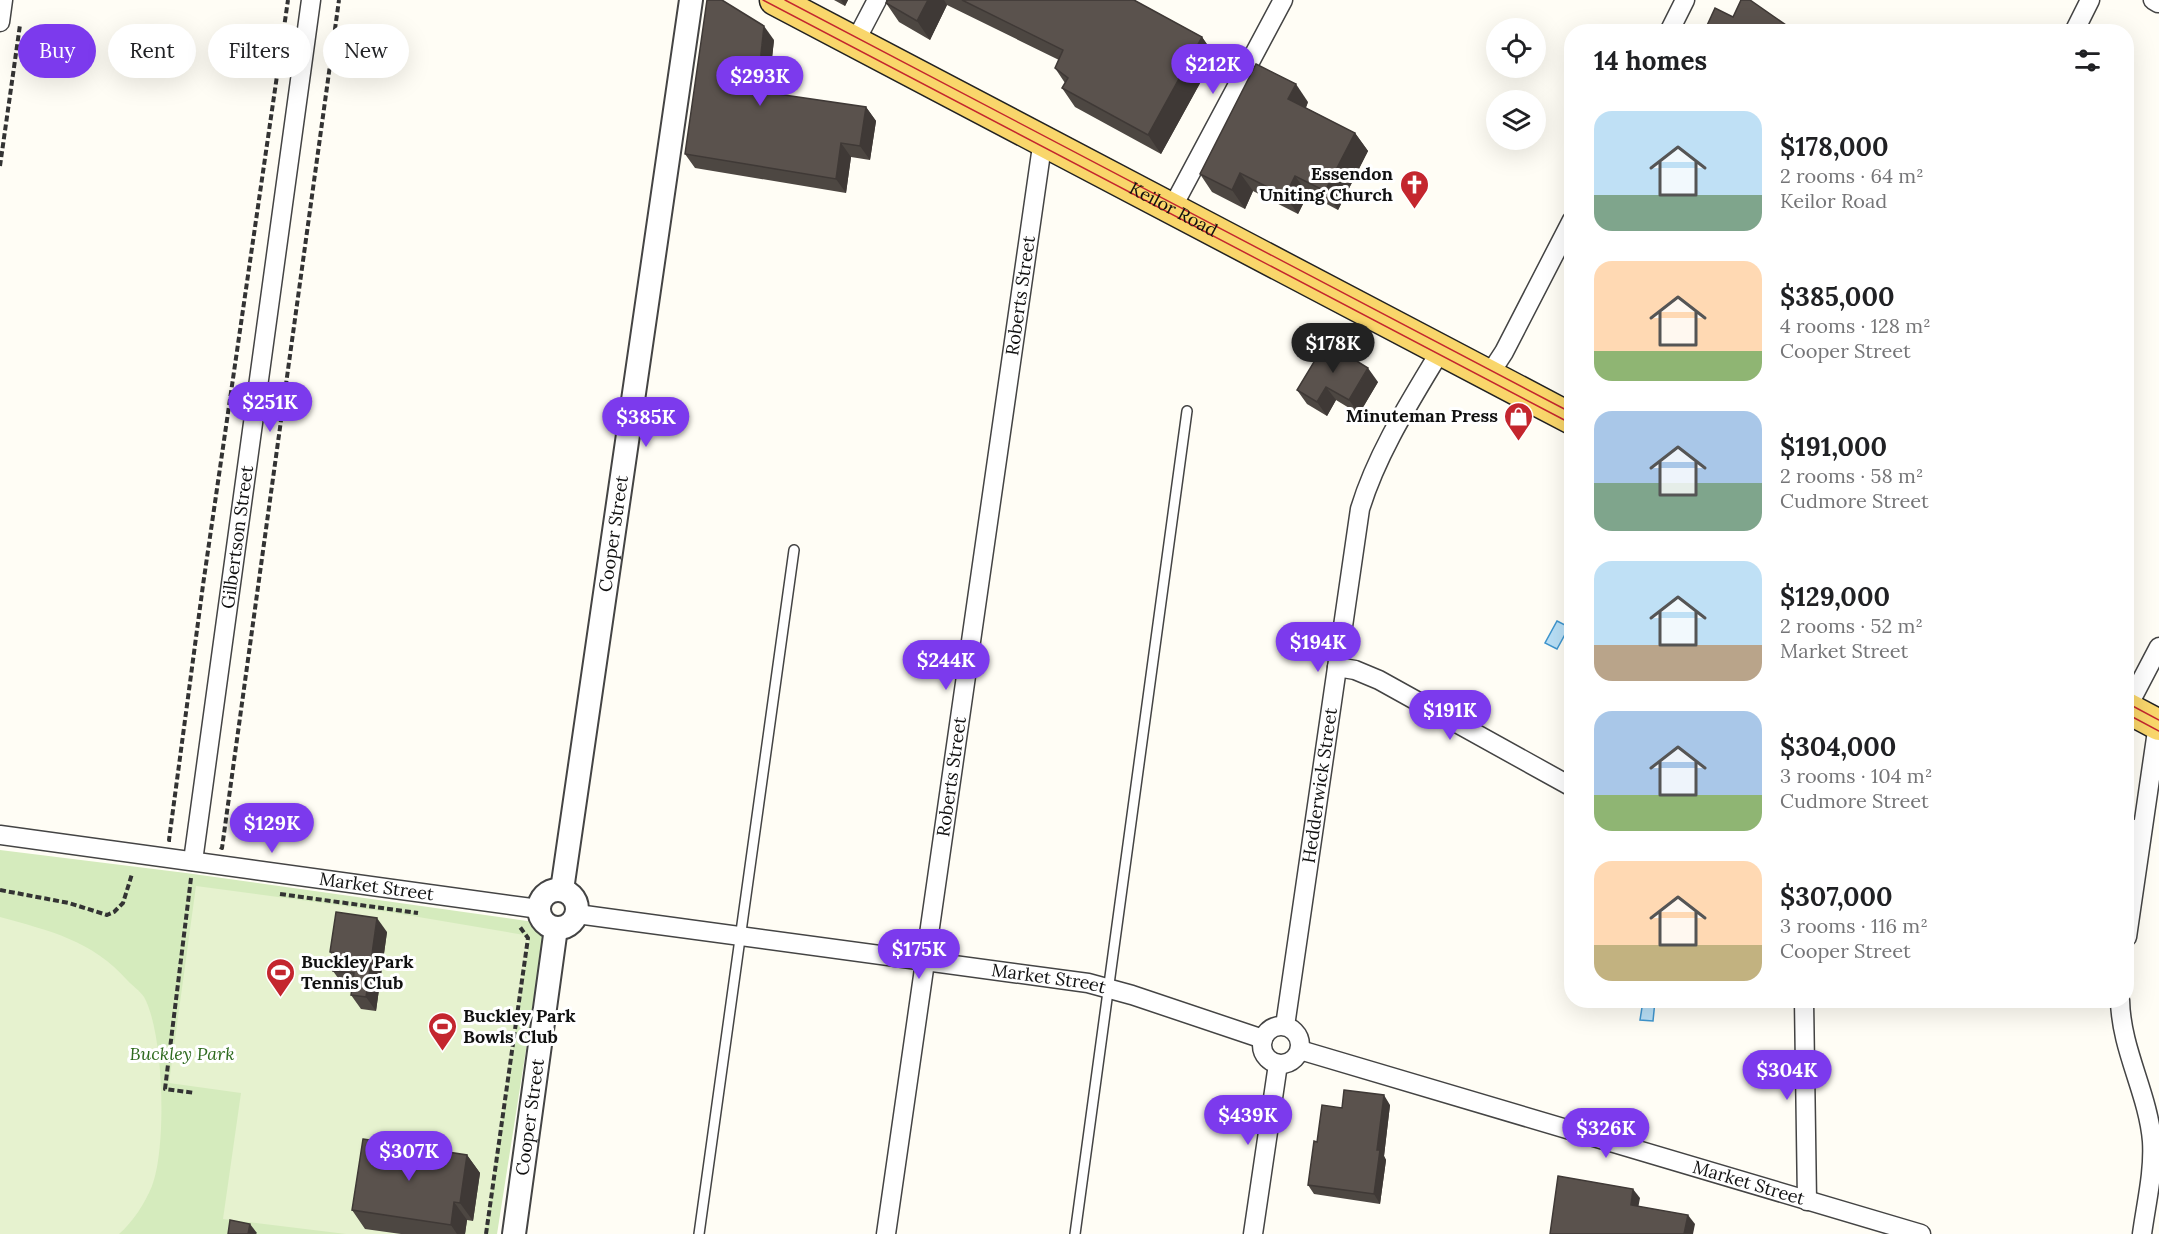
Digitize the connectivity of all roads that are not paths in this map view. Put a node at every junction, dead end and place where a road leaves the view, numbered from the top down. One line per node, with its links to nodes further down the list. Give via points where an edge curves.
1 (3, 0): 9 (street)
2 (311, 0): 29 (street, Gilbertson Street)
3 (691, 0): 30 (street, Cooper Street)
4 (775, 0): 12 (main road, Keilor Road)
5 (877, 0): 12 (street)
6 (1283, 0): 14 (street)
7 (1685, 0): 10 (street)
8 (2090, 0): 11 (street)
9 (0, 22)
10 (1673, 24)
11 (2077, 24)
12 (855, 42): 13 (main road, Keilor Road)
13 (1046, 142): 14 (main road, Keilor Road); 35 (street, Roberts Street, via 1039,164)
14 (1172, 208): 16 (main road, Keilor Road)
15 (1564, 236): 17 (street)
16 (1441, 350): 17 (main road, Keilor Road); 22 (street, Hedderwick Street, via 1365,492)
17 (1489, 375): 19 (main road, Keilor Road)
18 (1187, 411): 36 (lane)
19 (1564, 415)
20 (794, 550): 34 (lane)
21 (2159, 647): 23 (street)
22 (1337, 667): 26 (street, via 1379,680); 39 (street, Hedderwick Street)
23 (2134, 695)
24 (2134, 712): 25 (main road)
25 (2159, 724): 27 (street)
26 (1564, 784)
27 (2135, 824)
28 (0, 835): 29 (street, Market Street)
29 (193, 861): 31 (street, Market Street)
30 (562, 890): 31 (street, via 544,896); 32 (street, via 575,900)
31 (539, 909): 33 (street, via 543,921)
32 (577, 914): 33 (street, via 571,924); 34 (street, Market Street)
33 (556, 928): 44 (street, Cooper Street)
34 (740, 937): 35 (street, Market Street); 45 (lane)
35 (926, 962): 36 (street, Market Street); 46 (street, Roberts Street)
36 (1108, 988): 40 (street, Market Street); 47 (lane)
37 (1804, 1008): 43 (street)
38 (2121, 1008): 50 (street, via 2125,1042 2152,1140)
39 (1285, 1026): 40 (street, via 1274,1027); 41 (street, via 1299,1037)
40 (1263, 1039): 42 (street, via 1262,1050)
41 (1300, 1050): 42 (street, via 1289,1062); 43 (street, Market Street)
42 (1278, 1064): 48 (street)
43 (1807, 1201): 49 (street, Market Street)
44 (514, 1234)
45 (699, 1234)
46 (886, 1234)
47 (1075, 1234)
48 (1254, 1234)
49 (1921, 1234)
50 (2142, 1234)

